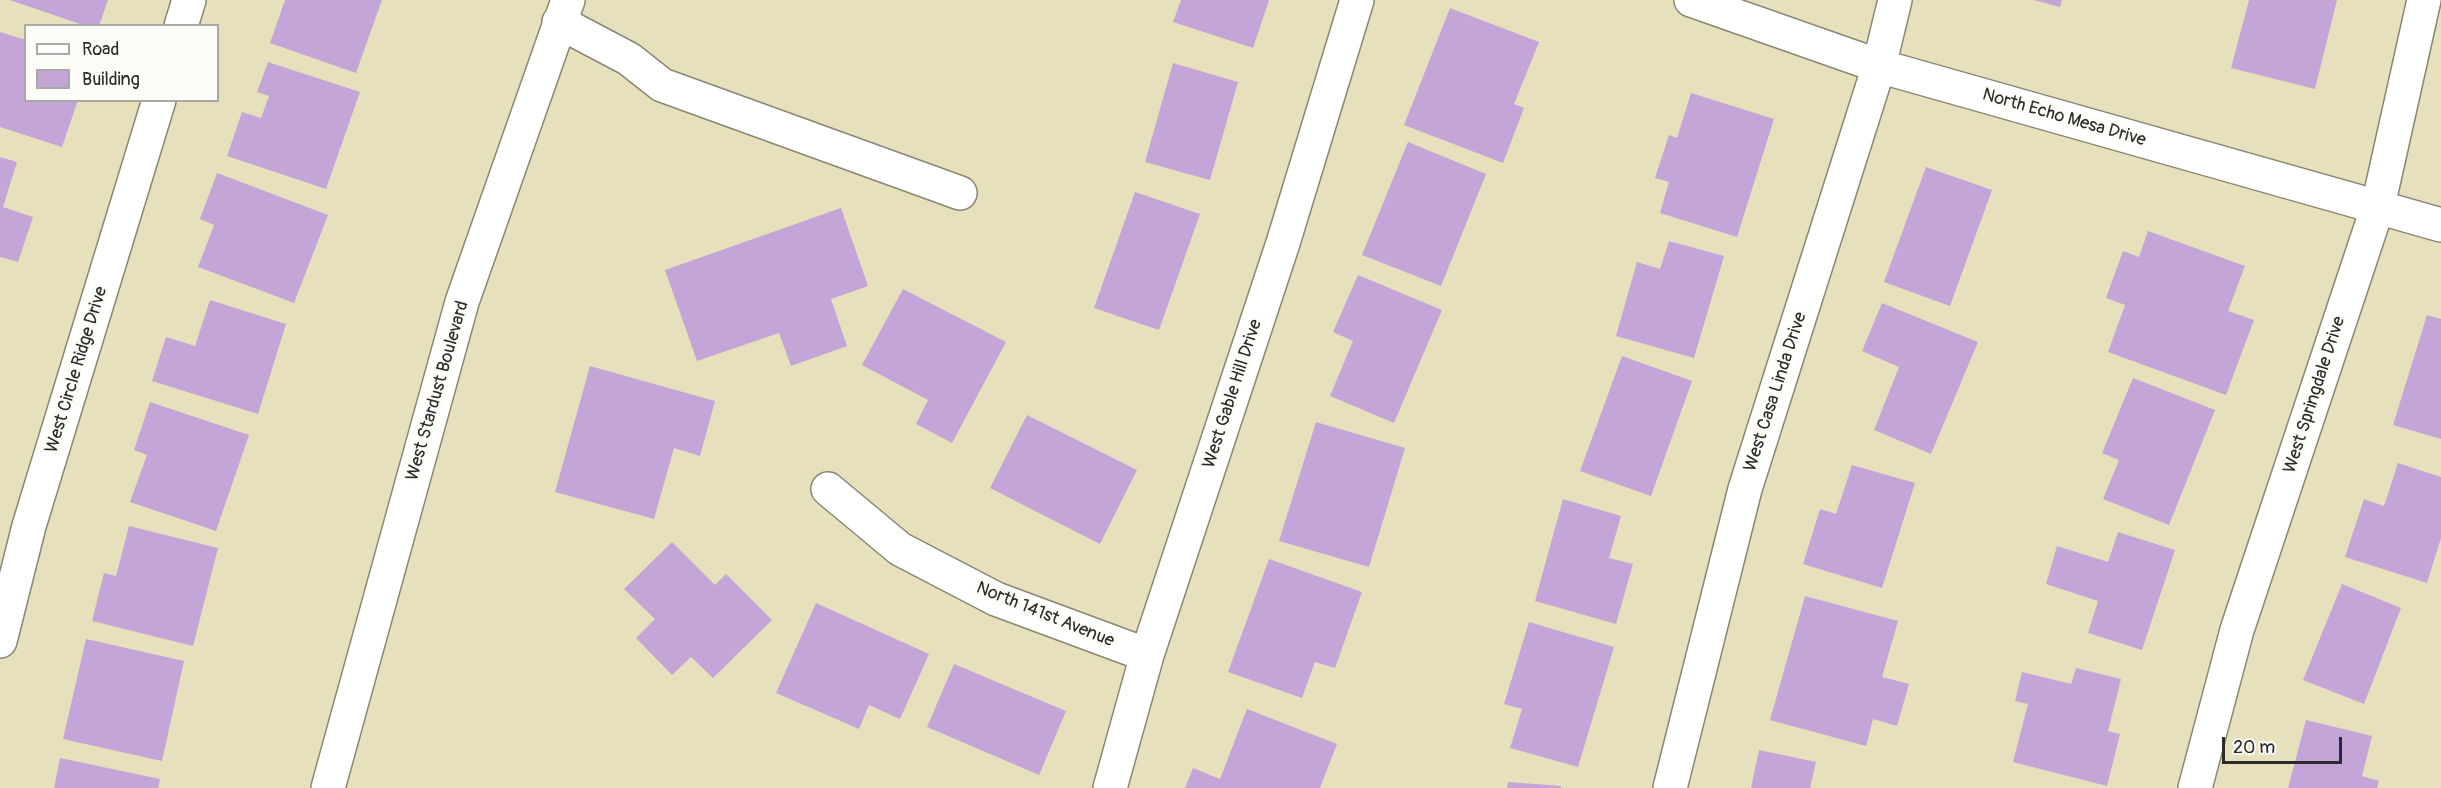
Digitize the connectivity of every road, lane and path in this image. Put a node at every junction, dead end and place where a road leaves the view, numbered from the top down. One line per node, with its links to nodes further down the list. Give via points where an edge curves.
1 (189, 0): 7 (street)
2 (1358, 0): 15 (street, West Gable Hill Drive, via 1283,243)
3 (1691, 0): 8 (street, North Echo Mesa Drive)
4 (1895, 0): 8 (street, West Casa Linda Drive)
5 (2424, 0): 11 (street, West Springdale Drive)
6 (564, 11): 10 (street, via 662,85); 16 (street, West Stardust Boulevard, via 462,302)
7 (182, 24)
8 (1879, 66): 11 (street, North Echo Mesa Drive); 18 (street, West Casa Linda Drive, via 1745,489)
9 (158, 102): 14 (street, West Circle Ridge Drive, via 29,526)
10 (960, 193)
11 (2378, 206): 12 (street, North Echo Mesa Drive); 19 (street, West Springdale Drive, via 2237,630)
12 (2441, 225)
13 (828, 489): 15 (street, North 141st Avenue, via 900,549 996,599)
14 (0, 640)
15 (1147, 655): 17 (street, West Gable Hill Drive)
16 (328, 788)
17 (1110, 788)
18 (1670, 788)
19 (2195, 788)

